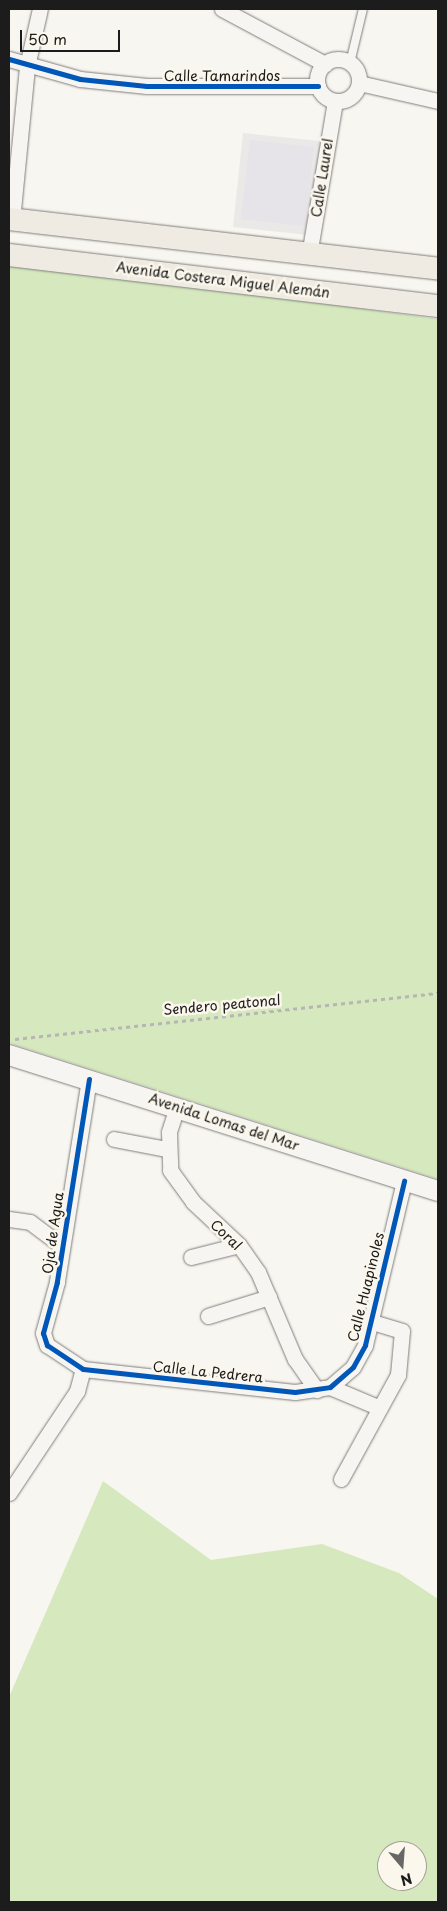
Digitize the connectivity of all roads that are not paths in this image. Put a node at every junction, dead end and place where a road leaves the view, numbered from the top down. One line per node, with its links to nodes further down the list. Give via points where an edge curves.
1 (40, 9): 7 (street)
2 (222, 9): 6 (street)
3 (363, 9): 5 (lane)
4 (9, 59): 7 (street, Calle Tamarindos)
5 (350, 63): 6 (street, via 338,59); 8 (street)
6 (325, 64): 9 (street)
7 (27, 66): 9 (street, Calle Tamarindos, via 80,80 147,86); 12 (street)
8 (359, 83): 10 (street, via 346,100); 11 (street)
9 (318, 86): 10 (street)
10 (335, 101): 14 (street, Calle Laurel)
11 (438, 101)
12 (10, 220): 14 (main road)
13 (9, 255): 16 (main road, Avenida Costera Miguel Alemán)
14 (310, 255): 15 (main road)
15 (438, 269)
16 (438, 306)
17 (9, 1055): 18 (main road, Avenida Lomas del Mar)
18 (89, 1079): 19 (main road, Avenida Lomas del Mar); 26 (street, Oja de Agua)
19 (177, 1107): 21 (street, Coral); 22 (main road, Avenida Lomas del Mar)
20 (114, 1139): 21 (street)
21 (168, 1149): 25 (street, Coral, via 170,1170 178,1184)
22 (404, 1180): 23 (main road, Avenida Lomas del Mar); 30 (street, Calle Huapinoles)
23 (438, 1191)
24 (9, 1219): 26 (street, via 30,1222)
25 (239, 1245): 27 (street); 28 (street, Coral)
26 (62, 1246): 31 (street, Oja de Agua, via 43,1333 47,1345)
27 (191, 1257)
28 (269, 1297): 29 (street); 32 (street, Coral, via 295,1360)
29 (208, 1316)
30 (370, 1321): 32 (street, Calle Huapinoles, via 352,1368); 33 (street, via 398,1328 404,1337 398,1375)
31 (83, 1369): 32 (street, Calle La Pedrera, via 194,1383); 35 (street, via 77,1391)
32 (324, 1388): 33 (street)
33 (380, 1408): 34 (street)
34 (341, 1479)
35 (9, 1493)

